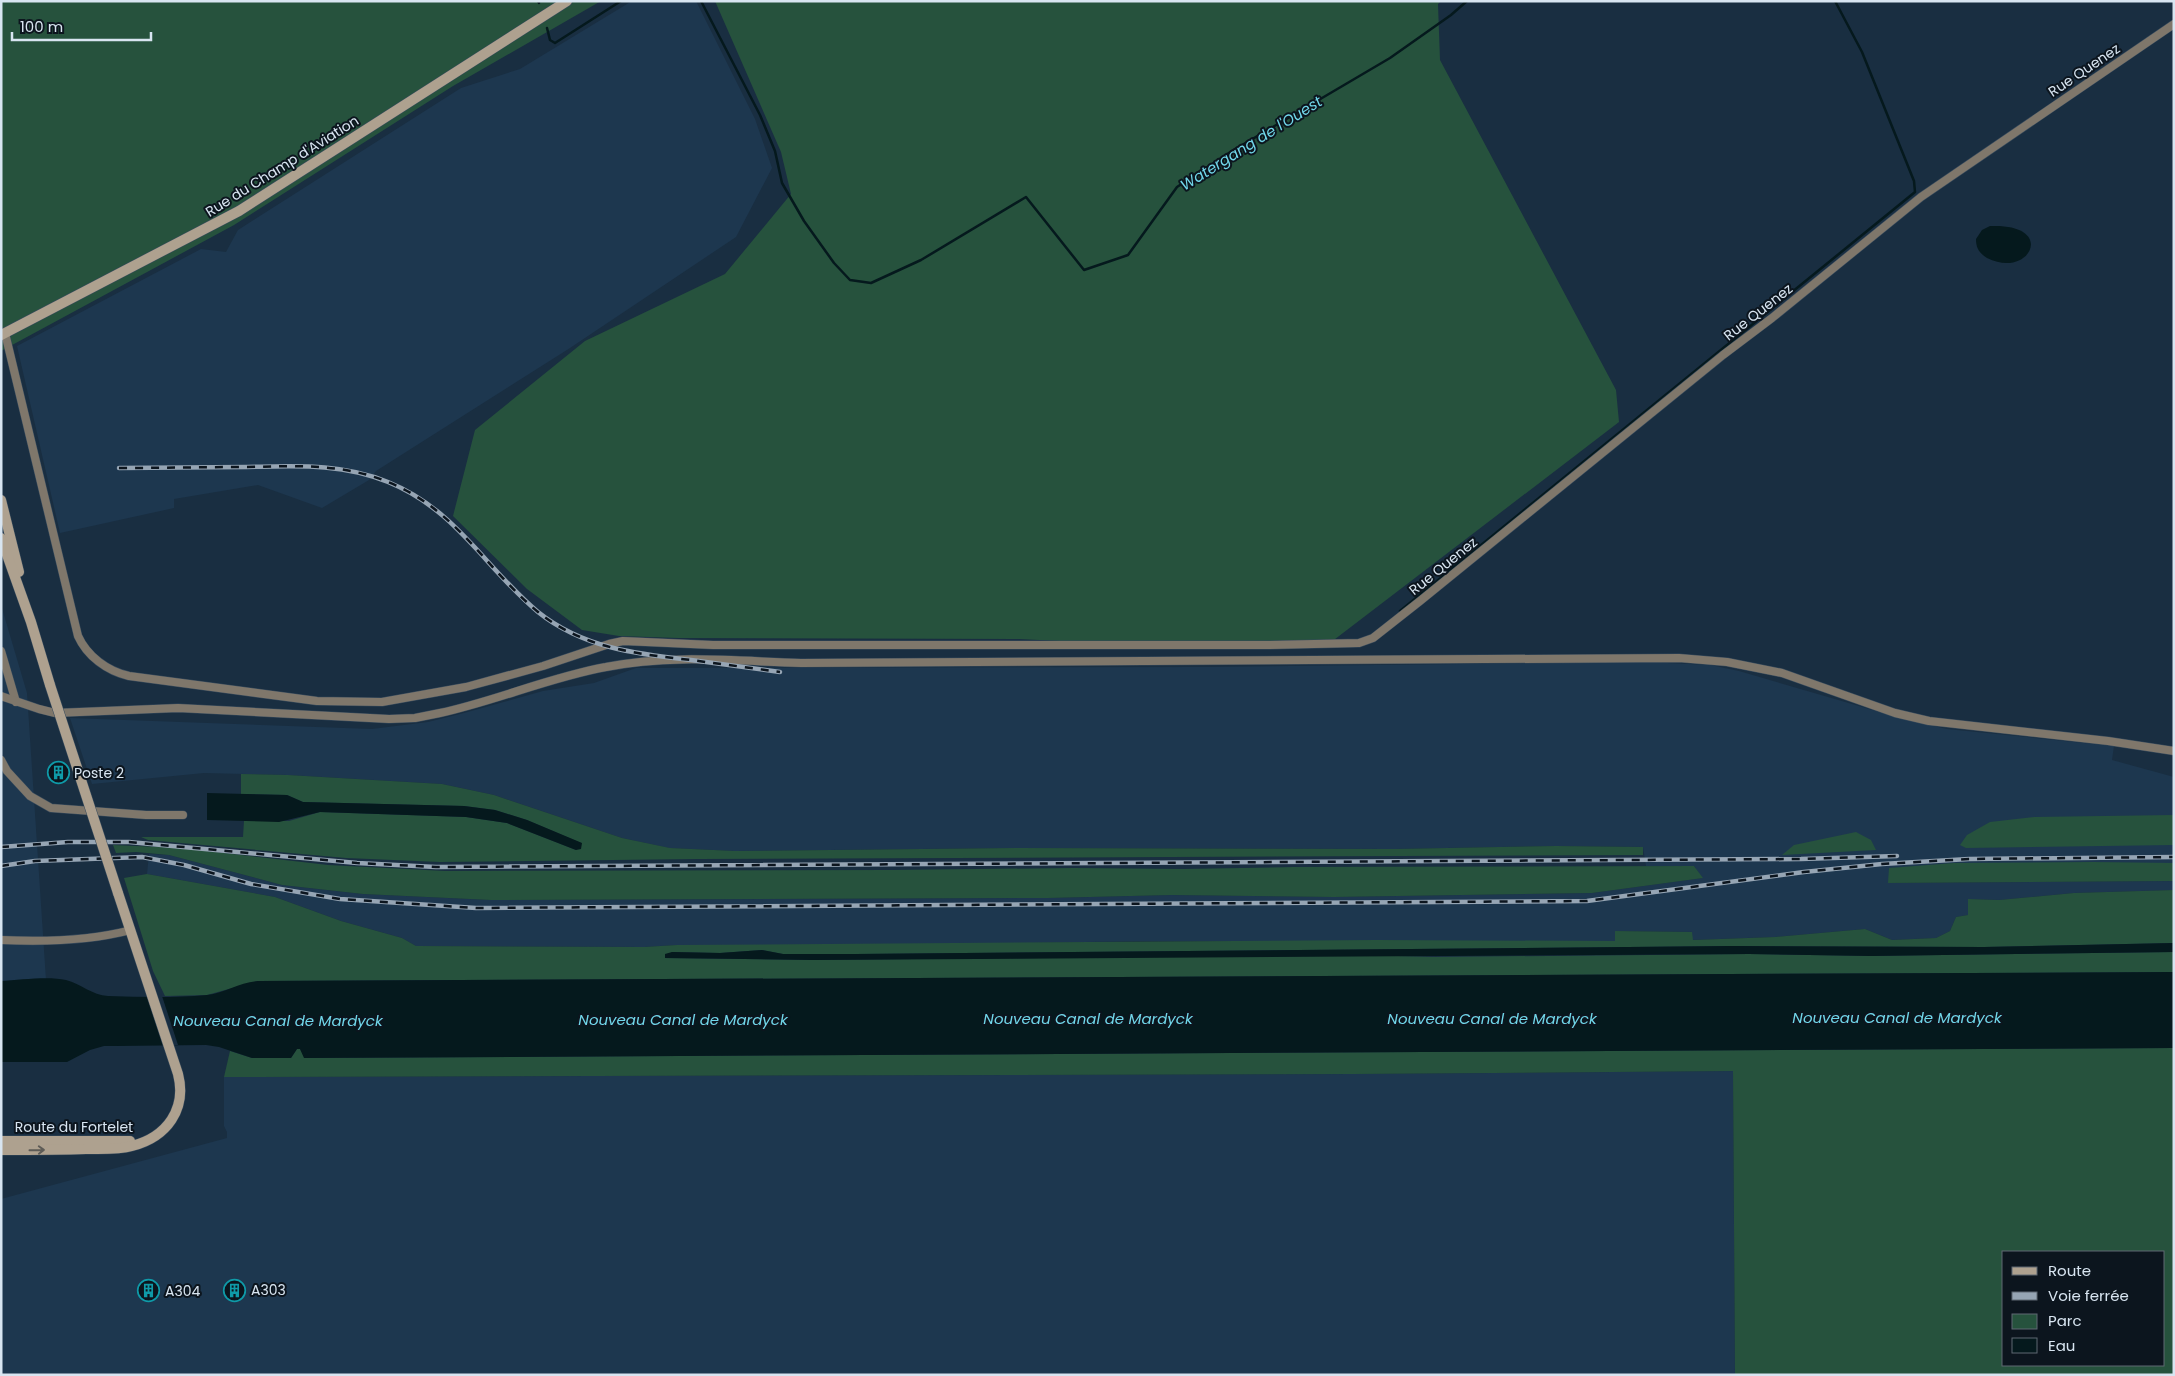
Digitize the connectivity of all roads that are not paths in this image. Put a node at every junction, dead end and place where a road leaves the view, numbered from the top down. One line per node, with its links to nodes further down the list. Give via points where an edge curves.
1 (567, 1): 3 (main road, Rue du Champ d'Aviation, via 254,202)
2 (2174, 24): 3 (street, Rue Quenez, via 1921,197 1373,638 1359,643 713,645 619,642 534,669 448,691 382,702 325,702 129,676 96,659 80,641)
3 (3, 334)
4 (1, 500): 6 (main road)
5 (1, 538): 6 (main road)
6 (31, 622): 13 (main road, Route du Fortelet, bridge)
7 (1, 651): 9 (street)
8 (1, 696): 9 (street)
9 (16, 702): 10 (street, via 63,713 185,708 397,719 450,711 605,667 658,660 820,663 1679,658 1727,662 1774,671 1895,713 1936,722)
10 (2174, 751)
11 (1, 760): 12 (street, via 30,796 51,808)
12 (183, 815)
13 (131, 930): 14 (street, via 60,940); 15 (main road, Route du Fortelet, via 178,1074 181,1096 178,1109 166,1127)
14 (1, 940)
15 (146, 1140): 16 (main road, Route du Fortelet); 17 (main road, Route du Fortelet, one-way to 15, via 118,1148)
16 (1, 1141)
17 (1, 1150)

